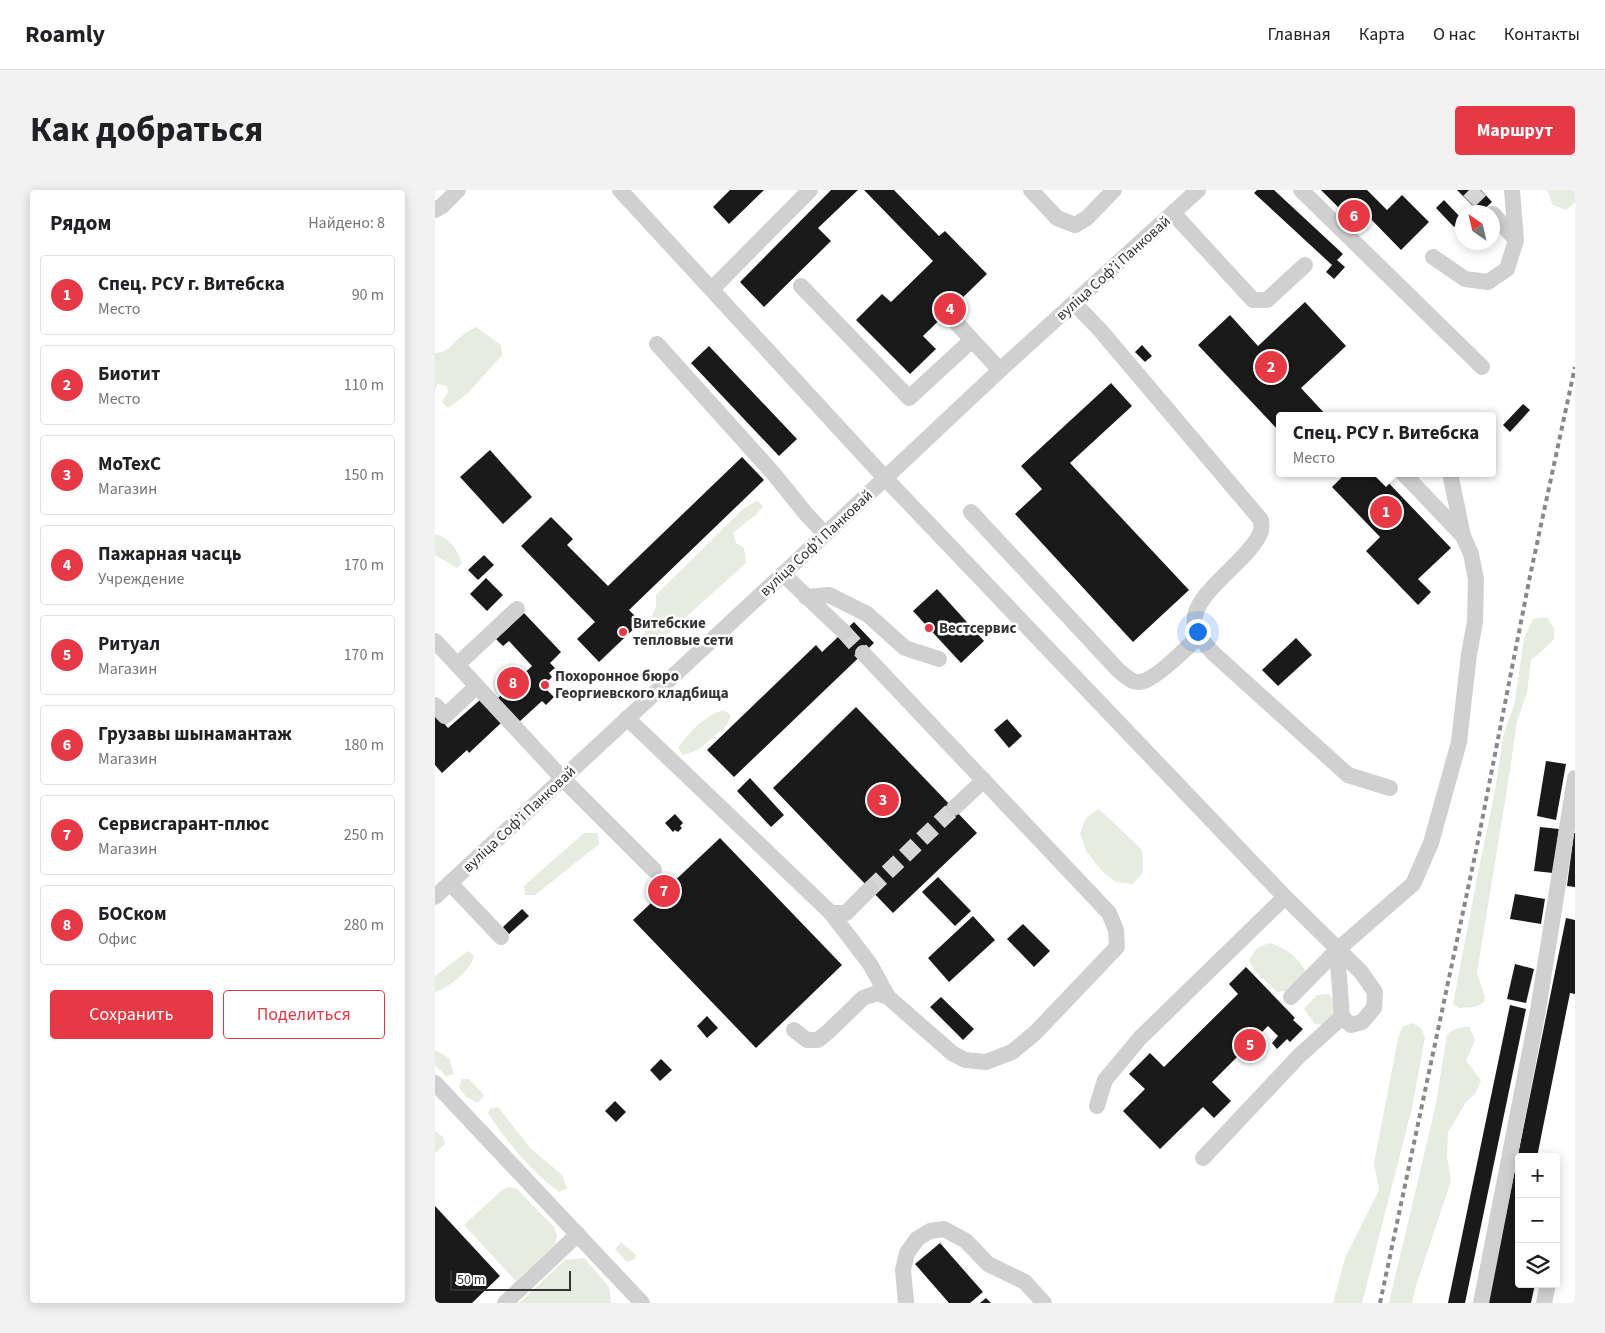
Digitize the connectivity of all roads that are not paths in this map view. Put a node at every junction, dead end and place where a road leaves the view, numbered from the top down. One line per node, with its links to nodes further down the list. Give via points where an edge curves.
1 (458, 190): 9 (street)
2 (621, 190): 16 (street)
3 (810, 190): 16 (street)
4 (1031, 190): 5 (street, via 1057,218 1075,225 1087,218)
5 (1114, 190)
6 (1198, 190): 10 (street, вуліца Софʼі Панковай)
7 (1301, 190): 21 (street)
8 (1512, 190): 12 (street)
9 (435, 210)
10 (1173, 213): 14 (street, via 1253,300 1267,300); 17 (street, вуліца Софʼі Панковай)
11 (1500, 223): 12 (street)
12 (1515, 240): 13 (street, via 1507,269 1488,282 1465,279)
13 (1433, 257)
14 (1305, 265)
15 (801, 286): 19 (street, via 909,398)
16 (712, 289): 25 (street)
17 (1075, 303): 22 (street, вуліца Софʼі Панковай); 33 (street, via 1261,520 1261,531 1251,548 1199,603 1194,622)
18 (952, 318): 19 (street)
19 (973, 340): 22 (street)
20 (657, 344): 27 (street)
21 (1482, 367)
22 (1000, 370): 25 (street, вуліца Софʼі Панковай)
23 (1407, 477): 28 (street)
24 (1451, 477): 28 (street)
25 (885, 478): 27 (street, вуліца Софʼі Панковай); 50 (street)
26 (971, 512): 33 (street, via 1119,672 1131,680 1141,682 1156,675)
27 (825, 534): 29 (street, вуліца Софʼі Панковай)
28 (1463, 536): 53 (street, via 1476,579 1475,622 1459,742 1431,844 1413,884)
29 (783, 574): 30 (street); 40 (street, вуліца Софʼі Панковай)
30 (806, 597): 32 (street); 36 (street, via 829,595 867,614 905,648)
31 (517, 608): 37 (street)
32 (844, 632)
33 (1199, 636): 44 (street, via 1213,653 1348,774)
34 (435, 641): 37 (street)
35 (863, 653): 43 (street)
36 (939, 659)
37 (457, 665): 38 (street)
38 (477, 686): 39 (street, via 445,716); 41 (street)
39 (435, 705)
40 (627, 718): 41 (street, вуліца Софʼі Панковай); 51 (street)
41 (563, 778): 46 (street); 47 (street, вуліца Софʼі Панковай)
42 (1575, 778): 67 (street, via 1538,1010)
43 (984, 780): 45 (street); 55 (street, via 1109,913 1116,930 1117,947 1035,1033 1012,1052 986,1062 965,1060 952,1053)
44 (1390, 788)
45 (954, 808)
46 (654, 870)
47 (450, 883): 49 (street, вуліца Софʼі Панковай); 52 (street)
48 (870, 889): 51 (street, via 846,913)
49 (435, 897)
50 (1285, 897): 53 (street); 59 (street, via 1140,1038 1105,1080)
51 (831, 913): 55 (street, via 870,964)
52 (501, 937)
53 (1337, 950): 54 (street); 56 (street); 56 (street, via 1361,972 1375,992 1374,1008 1362,1022 1351,1025)
54 (1291, 996)
55 (888, 997): 57 (street, via 877,993 863,998 818,1040 807,1040)
56 (1342, 1017): 60 (street, via 1299,1056)
57 (794, 1030)
58 (437, 1088): 61 (street)
59 (1097, 1106)
60 (1203, 1158)
61 (579, 1234): 63 (street); 64 (street)
62 (1547, 1288): 68 (street)
63 (636, 1301)
64 (505, 1303)
65 (907, 1303): 66 (street, via 903,1270 907,1253 917,1239 930,1231 945,1229 966,1242 988,1264 1025,1282)
66 (1044, 1303)
67 (1481, 1303)
68 (1544, 1303)

